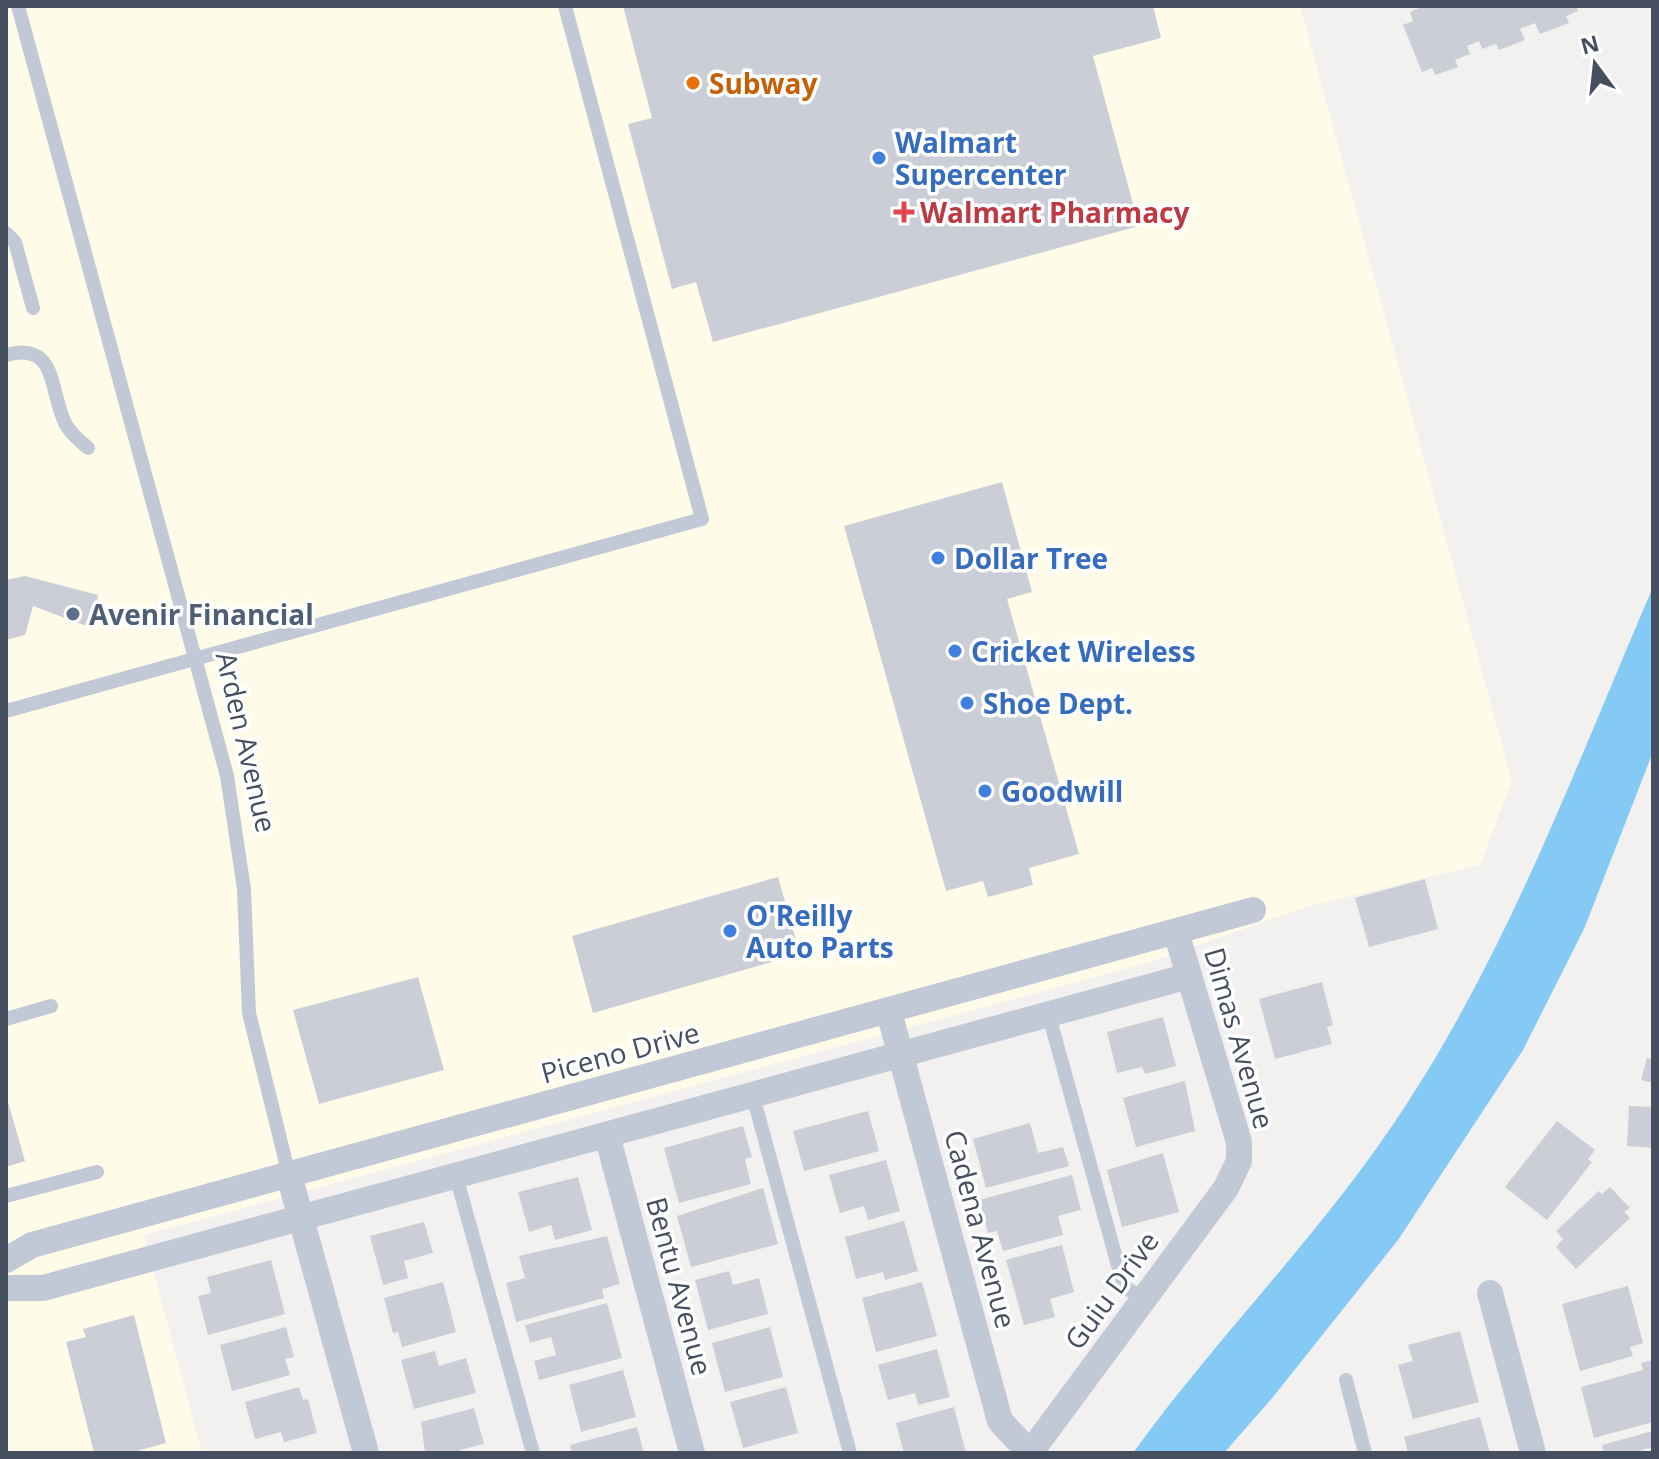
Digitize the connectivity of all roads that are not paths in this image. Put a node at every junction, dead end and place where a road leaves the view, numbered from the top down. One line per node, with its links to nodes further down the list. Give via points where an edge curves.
1 (18, 6): 7 (lane, Arden Avenue)
2 (565, 6): 7 (lane, via 702,519)
3 (6, 233): 4 (lane, via 15,242)
4 (33, 308)
5 (6, 355): 6 (lane, via 30,353 41,358 64,423)
6 (88, 448)
7 (195, 658): 8 (lane); 21 (lane, Arden Avenue, via 233,802 244,889 249,1013)
8 (6, 711)
9 (1253, 910): 10 (street, Piceno Drive)
10 (1176, 932): 11 (street, Dimas Avenue); 13 (street, Piceno Drive)
11 (1189, 976): 14 (street); 19 (street, Dimas Avenue, via 1239,1142)
12 (51, 1006): 15 (lane)
13 (889, 1012): 16 (street, Cadena Avenue); 21 (street, Piceno Drive)
14 (1049, 1016): 16 (street); 28 (lane, via 1121,1276 1126,1288)
15 (6, 1019)
16 (901, 1056): 17 (street); 34 (street, Cadena Avenue, via 1000,1421)
17 (753, 1096): 18 (street); 33 (lane)
18 (607, 1135): 22 (street); 32 (street, Bentu Avenue)
19 (1239, 1161): 28 (street, Guiu Drive, via 1226,1188)
20 (97, 1172): 23 (lane)
21 (289, 1175): 24 (street, Arden Avenue); 25 (street, Piceno Drive, via 32,1245)
22 (456, 1176): 24 (street); 31 (lane)
23 (6, 1196)
24 (301, 1219): 26 (street, via 43,1288); 30 (street, Arden Avenue)
25 (6, 1260)
26 (6, 1288)
27 (1490, 1293): 36 (street)
28 (1144, 1299): 34 (street, Guiu Drive)
29 (1346, 1380): 35 (lane)
30 (366, 1453)
31 (533, 1453)
32 (692, 1453)
33 (850, 1453)
34 (1030, 1453)
35 (1365, 1453)
36 (1533, 1453)

